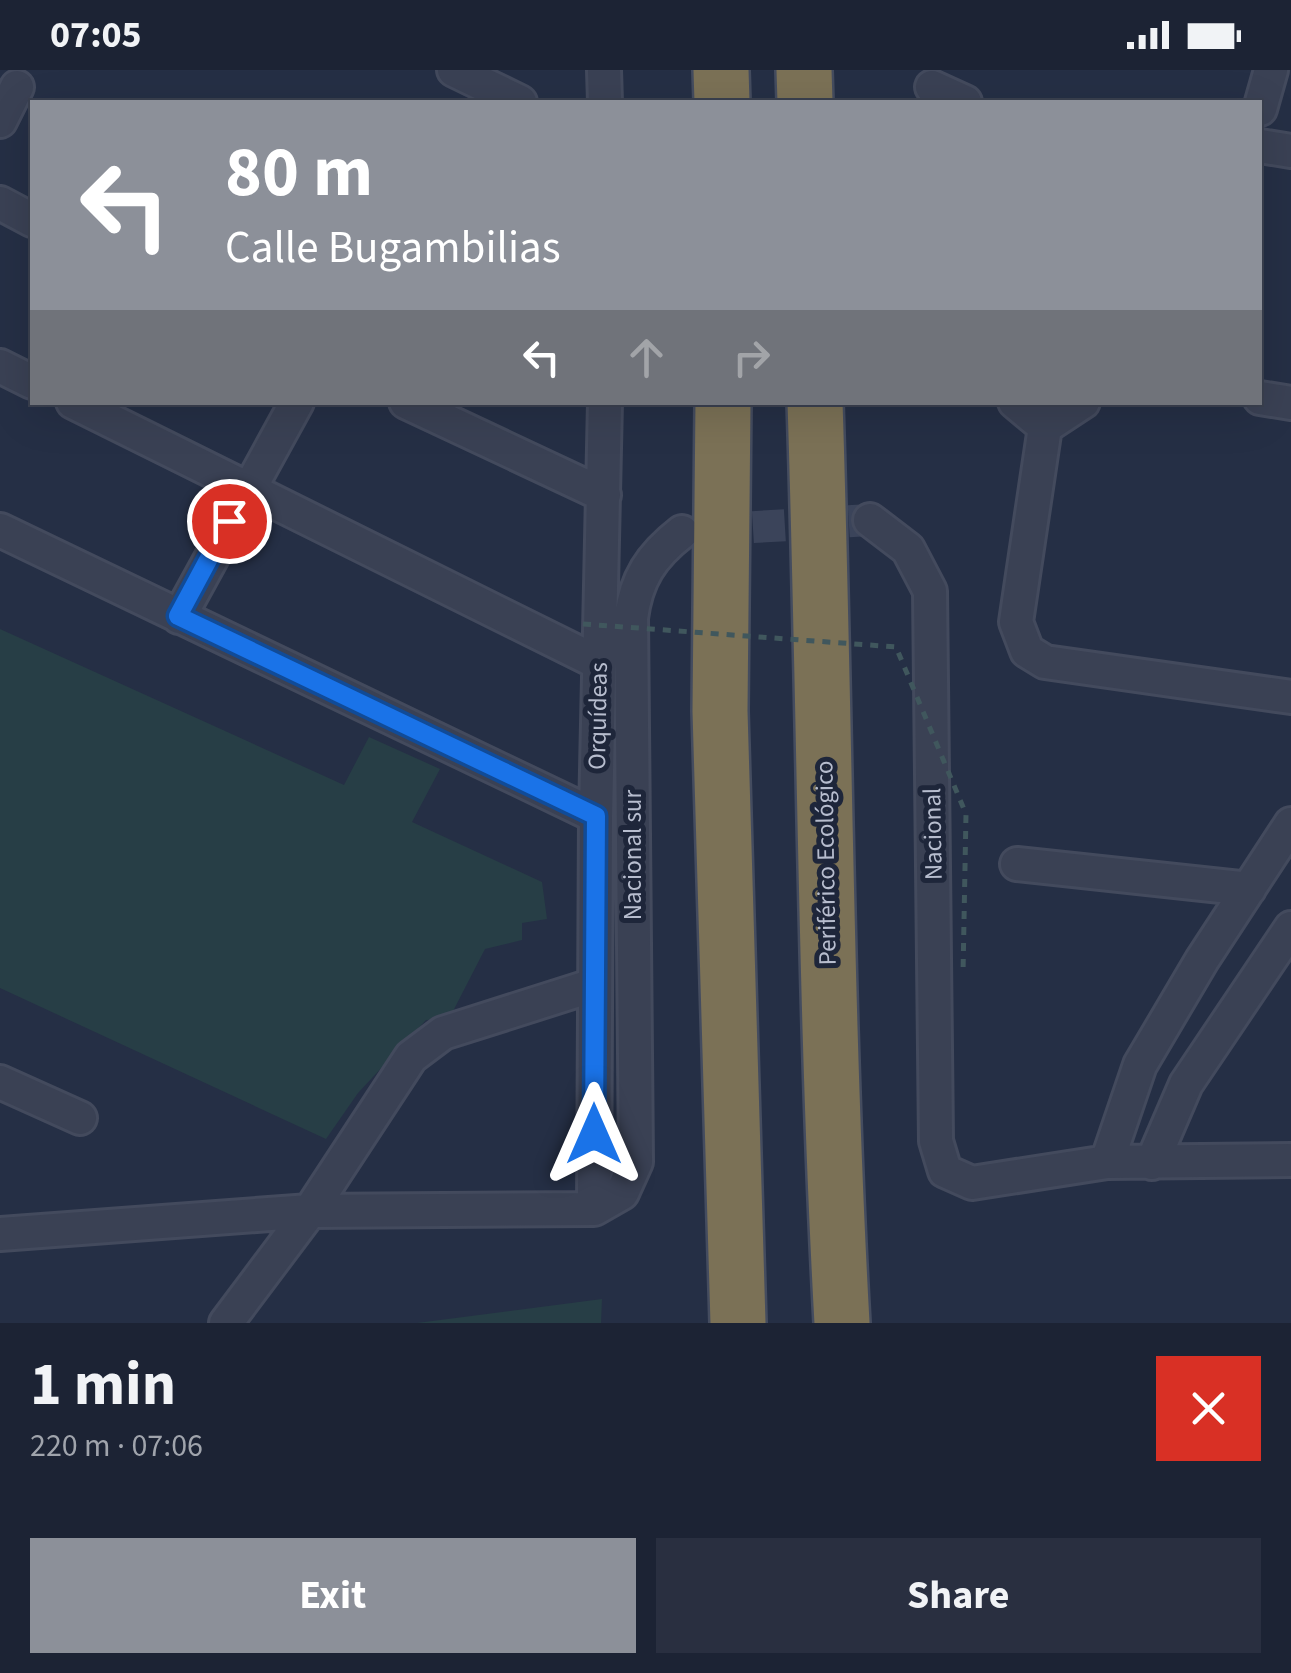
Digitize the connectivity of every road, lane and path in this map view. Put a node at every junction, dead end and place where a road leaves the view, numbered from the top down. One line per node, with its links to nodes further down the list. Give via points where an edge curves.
1 (604, 70): 9 (street)
2 (721, 70): 10 (highway)
3 (804, 70): 11 (highway)
4 (1271, 70): 13 (street)
5 (472, 81): 8 (street)
6 (18, 87): 14 (street)
7 (931, 87): 12 (street)
8 (515, 100)
9 (605, 100)
10 (722, 100)
11 (805, 100)
12 (960, 100)
13 (1262, 101)
14 (0, 120)
15 (1262, 146): 16 (street)
16 (1291, 151)
17 (0, 203): 18 (street)
18 (30, 219)
19 (0, 366): 20 (street)
20 (30, 381)
21 (1262, 398): 22 (street)
22 (1291, 403)
23 (79, 405): 32 (street)
24 (295, 405): 32 (street)
25 (412, 405): 33 (street)
26 (605, 405): 33 (street, Orquídeas)
27 (723, 405): 58 (highway, via 720,711)
28 (815, 405): 48 (highway, Periférico Ecológico)
29 (1019, 405): 31 (street)
30 (1079, 405): 31 (street)
31 (1046, 427): 40 (street, via 1016,622 1027,651 1046,662)
32 (246, 489): 37 (street); 39 (street)
33 (604, 495): 39 (street, Orquídeas)
34 (870, 520): 52 (street, Nacional, via 908,549 930,591 936,1141 945,1171 972,1182)
35 (0, 530): 37 (street)
36 (682, 532): 54 (street, Nacional sur, via 656,552 635,589 631,618 636,1162)
37 (178, 616): 41 (street)
38 (583, 624): 46 (path, bridge, via 896,647 966,814)
39 (599, 663): 41 (street, Orquídeas)
40 (1291, 697)
41 (596, 816): 47 (street, Orquídeas)
42 (1291, 824): 44 (street)
43 (1017, 864): 44 (street)
44 (1248, 889): 52 (street, via 1140,1065)
45 (1291, 928): 53 (street, via 1186,1084)
46 (962, 974)
47 (594, 985): 54 (street, Orquídeas); 55 (street, via 443,1033 411,1057)
48 (828, 1079): 59 (highway, Periférico Ecológico); 60 (highway)
49 (0, 1082): 50 (street)
50 (80, 1118)
51 (1291, 1160): 53 (street)
52 (1106, 1162): 53 (street)
53 (1152, 1163)
54 (608, 1201): 55 (street)
55 (310, 1211): 56 (street); 57 (street)
56 (0, 1234)
57 (226, 1323)
58 (738, 1323)
59 (842, 1323)
60 (864, 1323)

